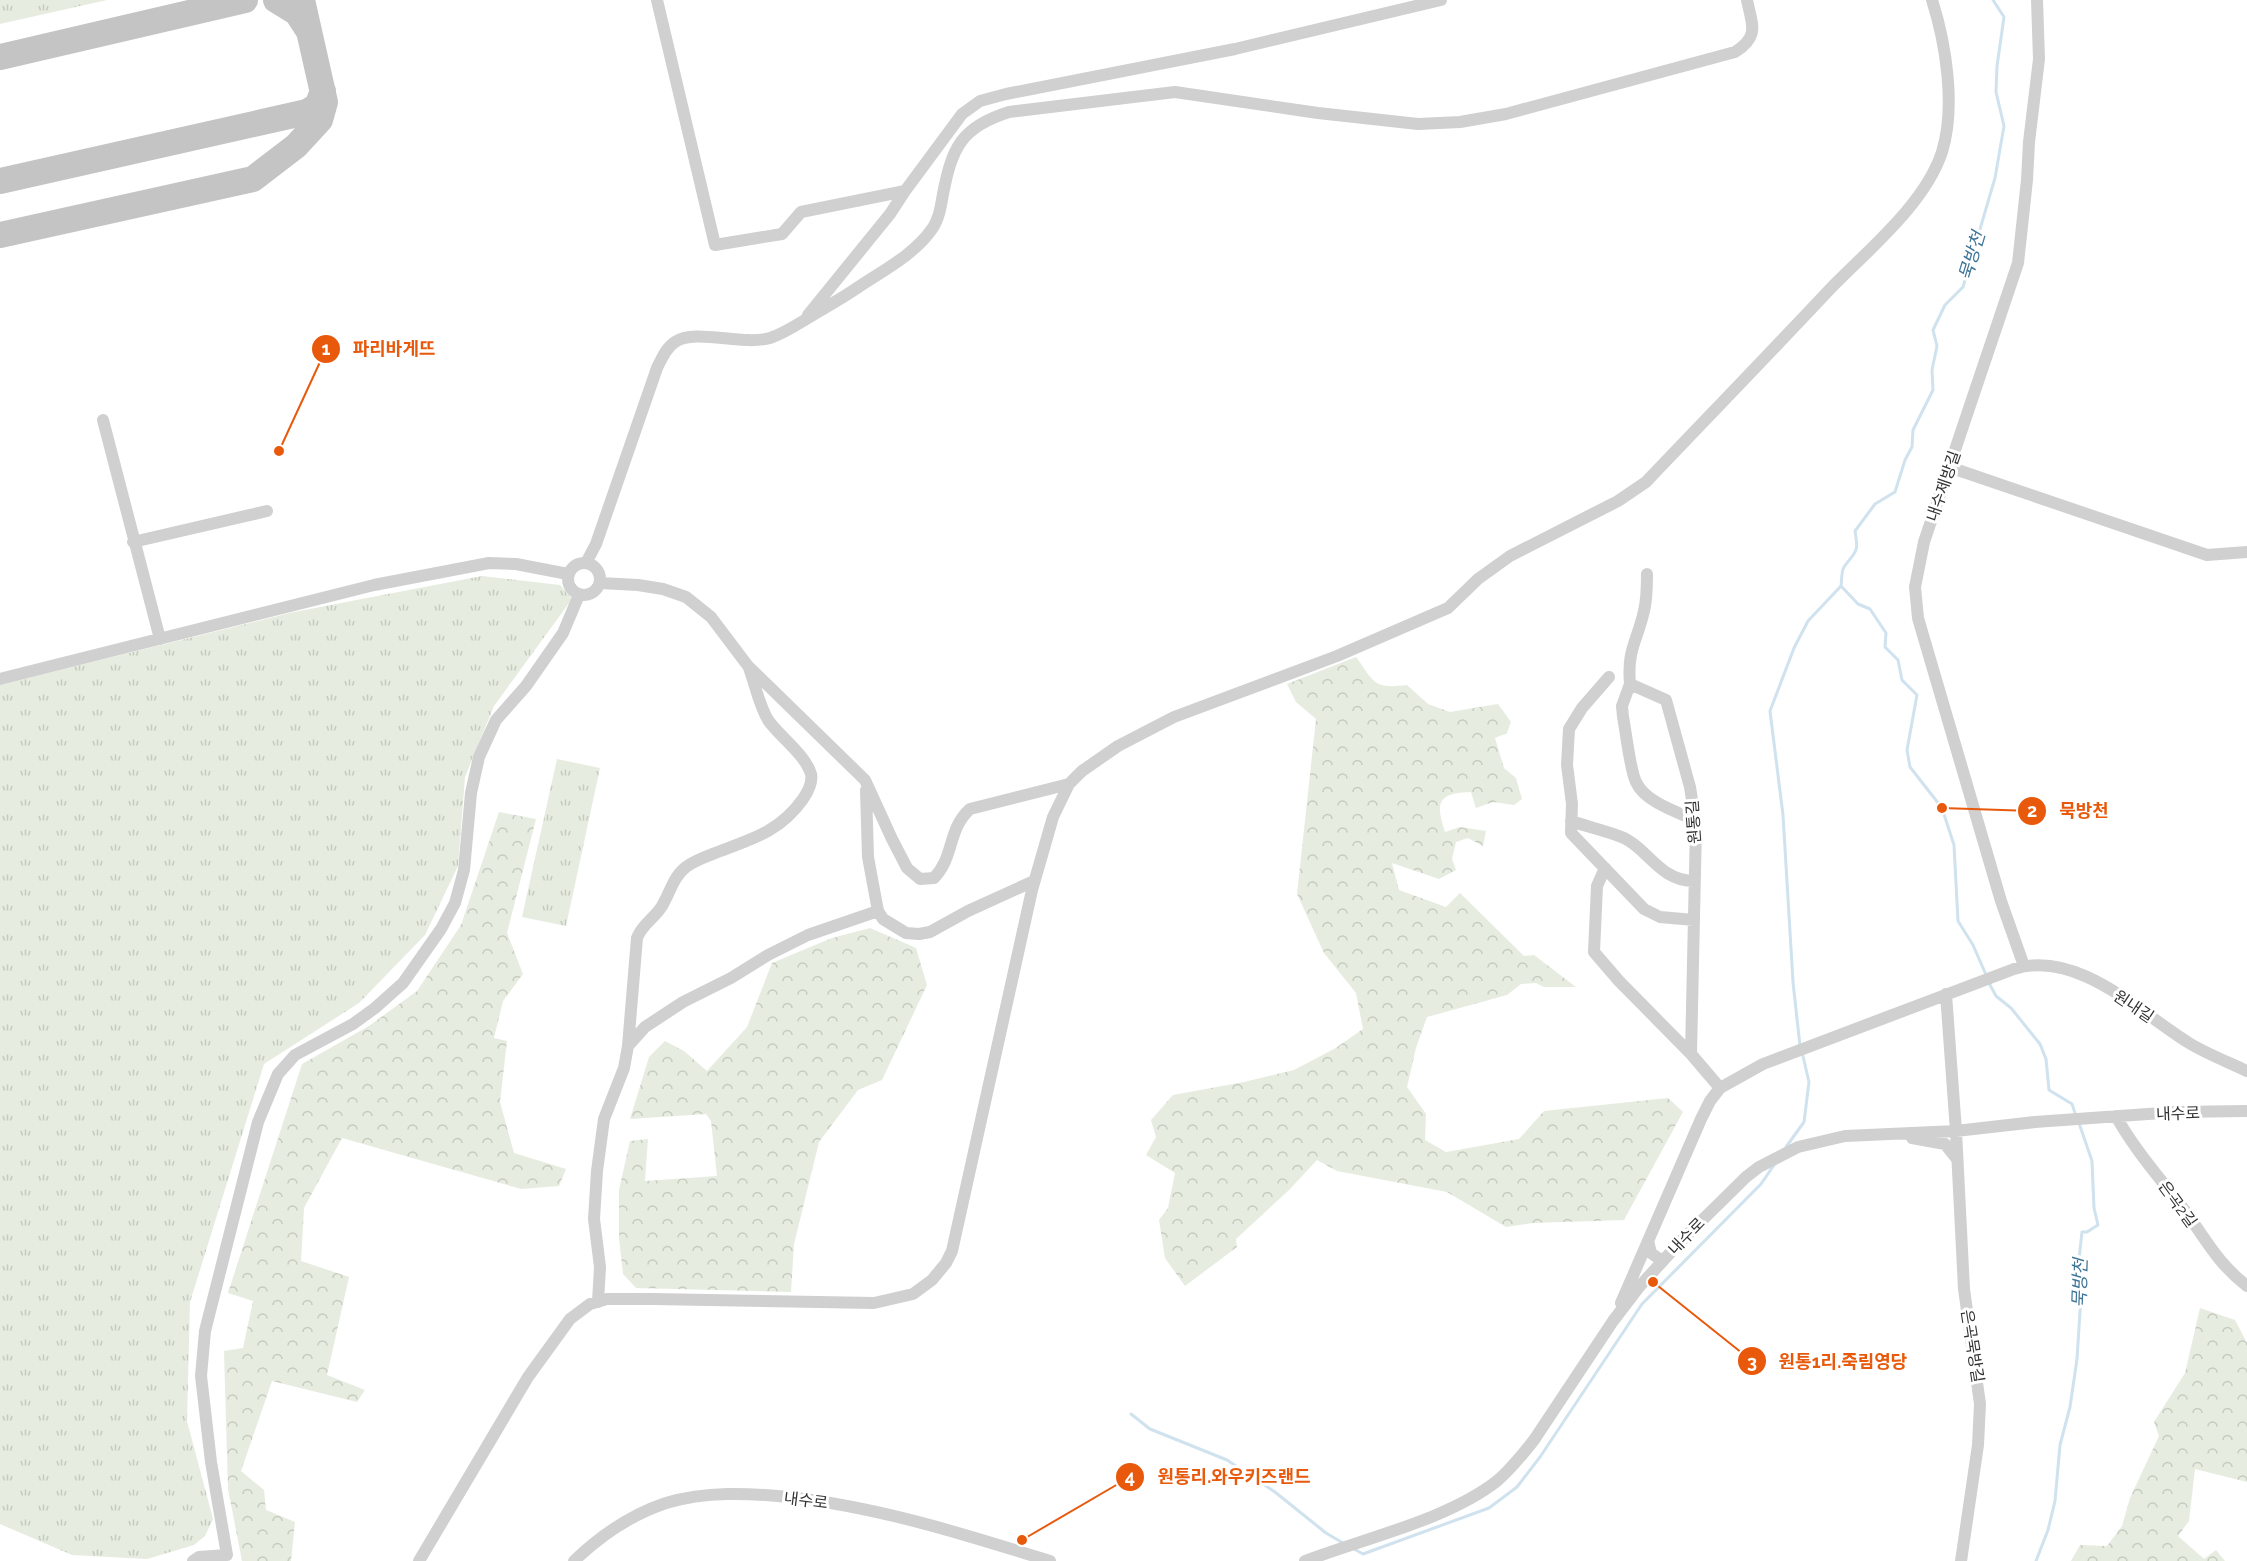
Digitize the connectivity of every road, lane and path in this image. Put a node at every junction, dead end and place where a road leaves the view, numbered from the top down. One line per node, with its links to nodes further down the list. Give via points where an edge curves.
1 (657, 0): 6 (street, via 715,245 782,234 801,212)
2 (1442, 0): 6 (street, via 1235,49 980,101 962,114)
3 (1746, 0): 7 (street, via 1753,29 1748,44 1736,52 1506,114 1460,122 1418,124 1318,114 1175,92 1009,112 987,119 969,132 956,149 948,165 939,214 925,239)
4 (1932, 0): 24 (street, via 1940,25 1948,84 1946,131 1932,175 1896,223 1647,482 1510,556 1448,608 1336,656 1174,717 1118,746)
5 (2037, 0): 9 (street, 내수제방길, via 2039,59 2021,244 2012,286)
6 (905, 191): 7 (street)
7 (803, 321): 13 (street, via 756,341 690,336 666,350)
8 (103, 420): 11 (street)
9 (1949, 467): 12 (street, via 2207,555); 32 (street, 내수제방길, via 1919,560 1915,602)
10 (267, 511): 11 (street)
11 (134, 542): 18 (street)
12 (2247, 552)
13 (586, 563): 14 (street, via 575,565); 16 (street, via 599,572)
14 (568, 574): 17 (street, via 568,584); 18 (street, via 489,563 374,585)
15 (1647, 574): 22 (street, via 1644,614 1629,657)
16 (600, 583): 17 (street, via 594,592); 19 (street, via 663,589 686,597 711,617)
17 (579, 595): 48 (street, via 563,633 526,686 496,720 478,757 464,870 455,903 441,929 403,983 375,1008 289,1061 278,1074 258,1122 205,1330 201,1376)
18 (160, 639): 21 (street)
19 (748, 666): 23 (street); 34 (street, via 768,718 803,760 811,774 810,784 788,818 775,827 686,868 675,879 662,908 640,928)
20 (1608, 677): 26 (street, via 1569,729)
21 (0, 679)
22 (1630, 684): 25 (street, 원통길, via 1666,700); 25 (street, via 1622,706 1635,782 1654,800)
23 (865, 780): 24 (street, via 907,868 920,879 934,878 943,869 960,818 970,808); 30 (street, via 868,856)
24 (1069, 784): 28 (street, via 1053,817)
25 (1695, 820): 29 (street, 원통길)
26 (1571, 821): 27 (street, via 1574,839); 29 (street, via 1625,838 1662,870)
27 (1605, 868): 31 (street, via 1644,909 1660,917); 35 (street, via 1597,886 1594,952)
28 (1034, 881): 30 (street, via 920,934 906,933 883,919); 46 (street, via 952,1251 932,1280 913,1294 874,1303 653,1299)
29 (1695, 881): 31 (street, 원통길)
30 (878, 911): 34 (street, via 808,935 768,954 683,1002 645,1027)
31 (1694, 920): 35 (street, 원통길)
32 (2019, 968): 33 (street, 원내길); 36 (street, 원내길, via 2050,965 2086,976 2190,1043)
33 (1949, 993): 37 (street, 원내길, via 1763,1064); 40 (street, 은곡묵방길)
34 (628, 1046): 46 (street, via 624,1068 604,1119 594,1219 600,1267)
35 (1691, 1054): 37 (street)
36 (2247, 1071)
37 (1720, 1088): 43 (street, via 1701,1119)
38 (2247, 1111): 39 (street, 내수로)
39 (2112, 1117): 40 (street, 내수로); 45 (street, 은곡2길, via 2217,1258)
40 (1956, 1131): 41 (street, 내수로); 42 (street, 은곡묵방길)
41 (1887, 1134): 42 (street, via 1945,1144); 44 (street, 내수로, via 1845,1136 1806,1144 1765,1164 1734,1188)
42 (1957, 1159): 54 (street, 은곡묵방길, via 1964,1289 1980,1404)
43 (1648, 1241): 44 (street, via 1651,1253); 47 (street)
44 (1662, 1261): 47 (street, 내수로)
45 (2247, 1286)
46 (597, 1302): 50 (street, via 570,1319 528,1377)
47 (1613, 1321): 53 (street, 내수로, via 1534,1440 1497,1480 1462,1503)
48 (227, 1558): 49 (street, via 199,1557)
49 (193, 1561)
50 (419, 1561)
51 (574, 1561): 52 (street, 내수로, via 613,1528 649,1509 693,1497 730,1494 805,1499 878,1511)
52 (1050, 1561)
53 (1305, 1561)
54 (1961, 1561)

